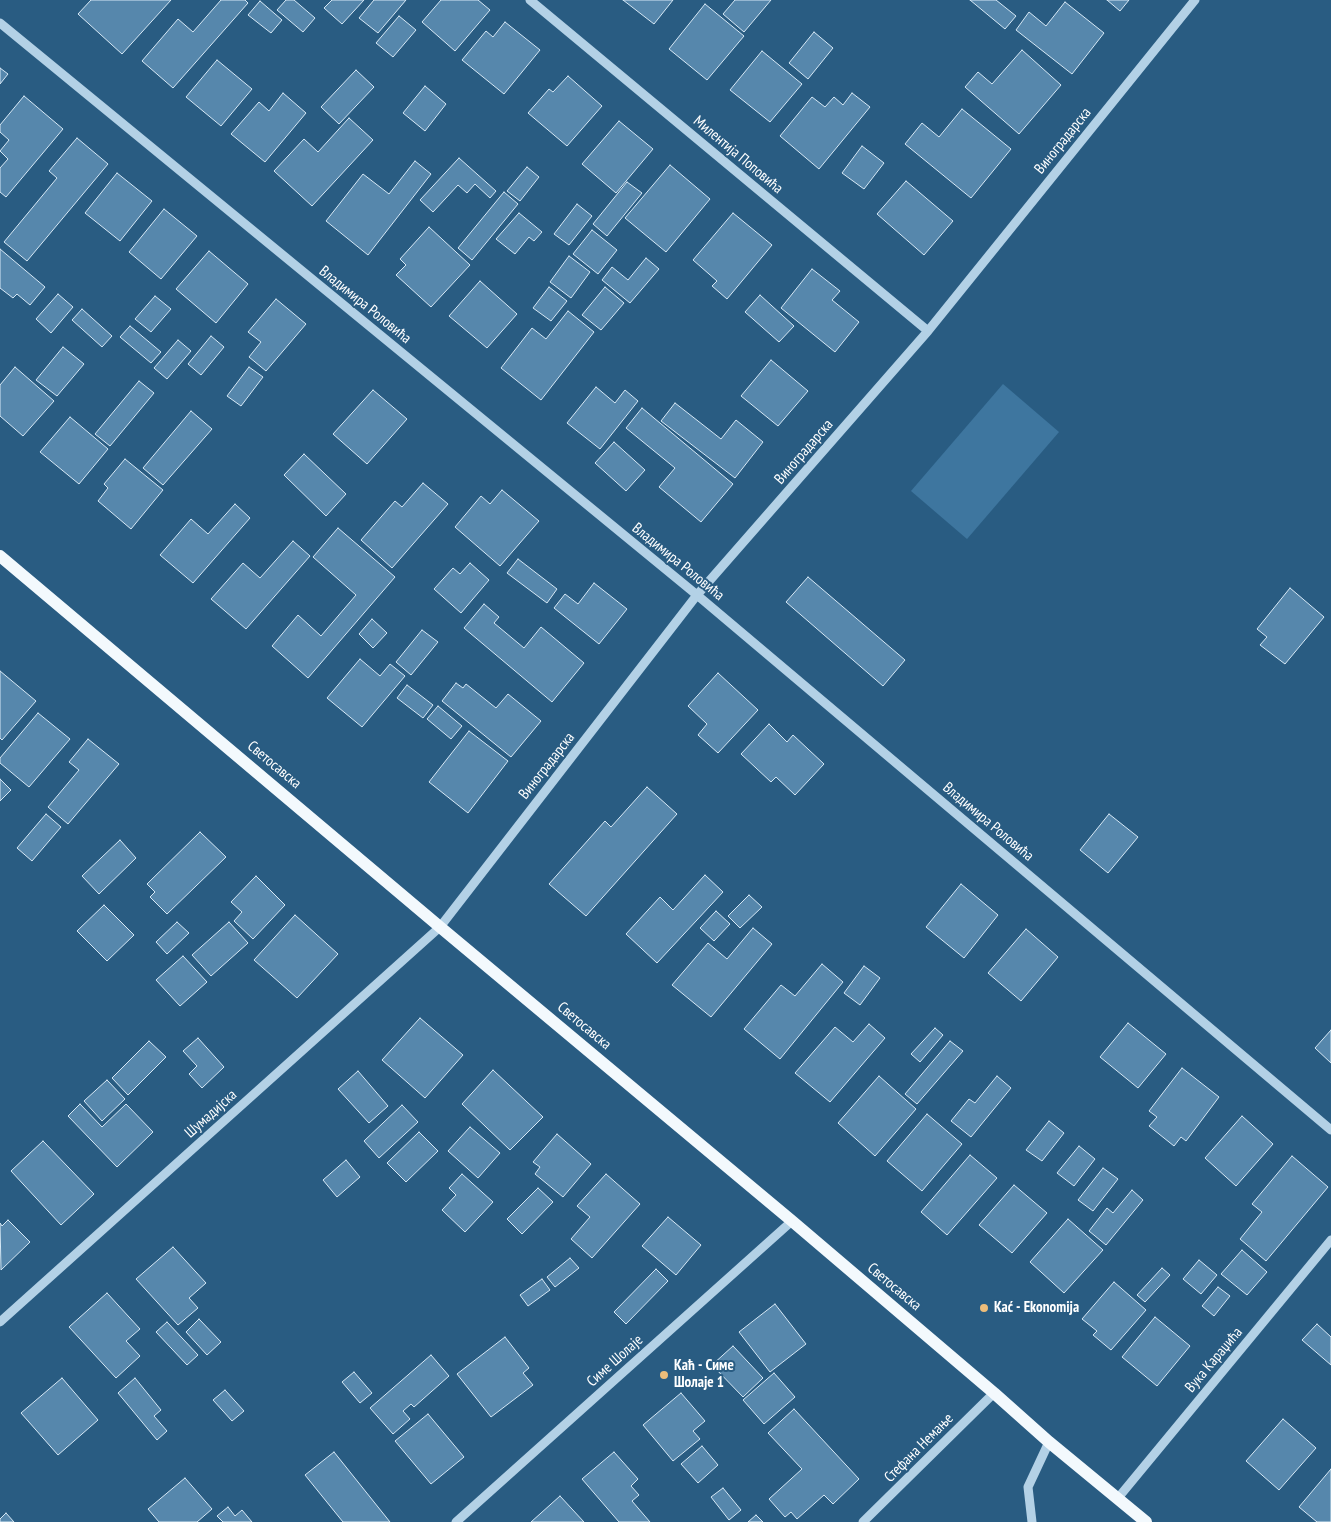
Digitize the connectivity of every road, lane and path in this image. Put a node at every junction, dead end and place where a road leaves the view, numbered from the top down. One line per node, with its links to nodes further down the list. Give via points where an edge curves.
1 (530, 0): 4 (street, Милентија Поповића)
2 (1195, 0): 4 (street, Виноградарска)
3 (0, 22): 6 (street, Владимира Роловића)
4 (928, 331): 6 (street, Виноградарска)
5 (0, 556): 7 (main road, Светосавска)
6 (697, 595): 7 (street, Виноградарска); 8 (street, Владимира Роловића)
7 (440, 926): 9 (main road, Светосавска); 11 (street, Шумадијска)
8 (1331, 1130)
9 (792, 1221): 12 (main road, Светосавска); 15 (street, Симе Шолаје)
10 (1331, 1240): 14 (street, Вука Караџића)
11 (0, 1322)
12 (994, 1393): 13 (main road, Светосавска); 16 (street, Стефана Немање)
13 (1050, 1442): 14 (main road, Светосавска); 17 (street, via 1028,1487)
14 (1118, 1498): 18 (main road, Светосавска)
15 (456, 1522)
16 (863, 1522)
17 (1032, 1522)
18 (1146, 1522)

